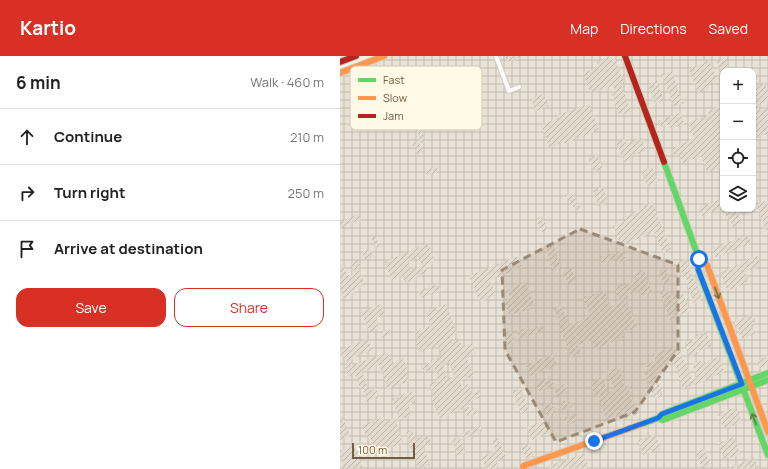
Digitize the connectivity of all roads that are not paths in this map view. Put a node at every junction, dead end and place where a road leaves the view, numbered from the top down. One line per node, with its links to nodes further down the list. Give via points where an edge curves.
1 (356, 56): 5 (street)
2 (384, 56): 6 (street)
3 (496, 56): 9 (street, via 509,91)
4 (624, 56): 10 (street)
5 (340, 62)
6 (358, 66)
7 (350, 69): 8 (street)
8 (340, 73)
9 (519, 86)
10 (699, 259): 13 (street, one-way to 13, via 707,265); 14 (street, via 698,269)
11 (768, 373): 13 (street)
12 (768, 380): 13 (street)
13 (750, 384): 14 (street); 15 (street)
14 (743, 387): 16 (street, one-way to 14); 17 (street, via 663,420 658,418 523,466)
15 (768, 432)
16 (768, 455)
17 (524, 469)

